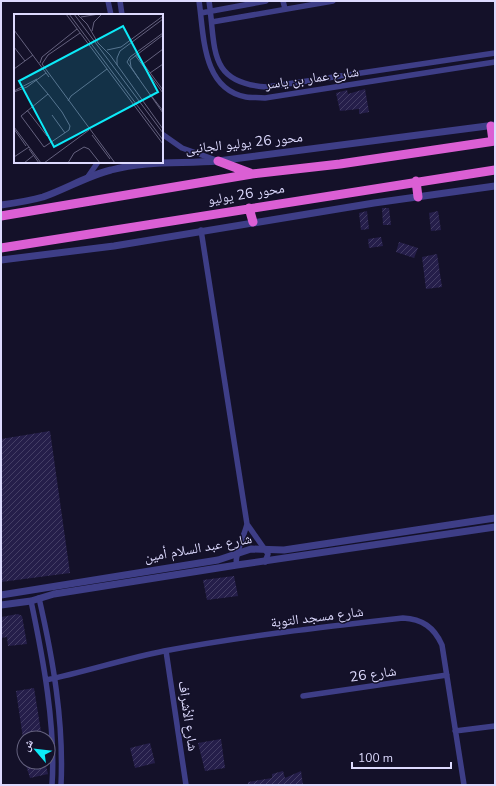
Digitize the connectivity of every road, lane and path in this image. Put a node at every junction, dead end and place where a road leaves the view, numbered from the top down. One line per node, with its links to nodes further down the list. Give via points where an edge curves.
1 (120, 1): 7 (street); 12 (street)
2 (199, 1): 10 (street, شارع عمار بن ياسر)
3 (209, 1): 9 (street, شارع عمار بن ياسر)
4 (266, 1): 9 (street)
5 (283, 1): 8 (street)
6 (333, 1): 8 (street)
7 (109, 2): 11 (street)
8 (285, 9): 13 (street)
9 (210, 12): 10 (street); 13 (street, شارع عمار بن ياسر)
10 (201, 13): 23 (street, شارع عمار بن ياسر, via 207,57 214,74 227,89 245,97 265,98)
11 (111, 14)
12 (122, 14)
13 (212, 22): 22 (street, شارع عمار بن ياسر, via 220,67 233,79 249,86)
14 (495, 53): 15 (street, شارع عمار بن ياسر)
15 (463, 58): 17 (street); 18 (street, شارع عمار بن ياسر)
16 (495, 62): 17 (street, شارع عمار بن ياسر)
17 (465, 67): 20 (street, شارع عمار بن ياسر)
18 (373, 72): 19 (street, شارع عمار بن ياسر); 20 (street)
19 (366, 73): 21 (street); 22 (street, شارع عمار بن ياسر)
20 (374, 81): 21 (street, شارع عمار بن ياسر)
21 (367, 82): 23 (street, شارع عمار بن ياسر)
22 (280, 85): 23 (street)
23 (282, 95)
24 (493, 125): 26 (highway); 27 (street, محور 26 يوليو الجانبى)
25 (163, 135): 27 (street, via 182,148)
26 (494, 141): 30 (highway, محور 26 يوليو)
27 (218, 161): 30 (highway); 31 (street, محور 26 يوليو الجانبى, via 145,164)
28 (97, 163): 31 (street)
29 (495, 170): 32 (highway, محور 26 يوليو)
30 (252, 174): 37 (highway, محور 26 يوليو)
31 (87, 178): 35 (street, محور 26 يوليو الجانبى, via 43,197)
32 (416, 181): 34 (highway); 36 (highway, محور 26 يوليو)
33 (495, 186): 34 (street)
34 (418, 197): 38 (street)
35 (1, 205)
36 (249, 208): 38 (highway); 40 (highway, محور 26 يوليو)
37 (1, 216)
38 (252, 222): 39 (street)
39 (201, 230): 41 (street, via 114,246); 43 (street)
40 (1, 248)
41 (1, 260)
42 (495, 518): 45 (street, شارع عبد السلام أمين)
43 (247, 524): 47 (street); 48 (street)
44 (495, 527): 46 (street, شارع عبد السلام أمين)
45 (403, 532): 46 (street); 47 (street, شارع عبد السلام أمين, via 284,550)
46 (404, 541): 49 (street, شارع عبد السلام أمين)
47 (264, 550): 48 (street, شارع عبد السلام أمين); 49 (street, via 268,556)
48 (238, 552): 50 (street, via 235,560); 51 (street, شارع عبد السلام أمين, via 218,560)
49 (265, 562): 50 (street, شارع عبد السلام أمين)
50 (237, 565): 52 (street, شارع عبد السلام أمين)
51 (1, 595)
52 (39, 598): 53 (street, شارع عبد السلام أمين); 57 (street)
53 (31, 600): 54 (street, شارع عبد السلام أمين); 58 (street)
54 (1, 605)
55 (166, 651): 56 (street, شارع مسجد التوبة, via 312,628 402,618 413,619 431,628 438,636 442,645); 57 (street, شارع مسجد التوبة); 64 (street, شارع الأشراف)
56 (446, 675): 59 (street, شارع 26); 61 (street, شارع مسجد التوبة)
57 (55, 678): 58 (street, شارع مسجد التوبة); 63 (street, via 61,743)
58 (46, 680): 62 (street, via 52,747)
59 (303, 696)
60 (495, 726): 61 (street)
61 (455, 732): 65 (street, شارع مسجد التوبة)
62 (52, 785)
63 (61, 785)
64 (186, 785)
65 (464, 785)

